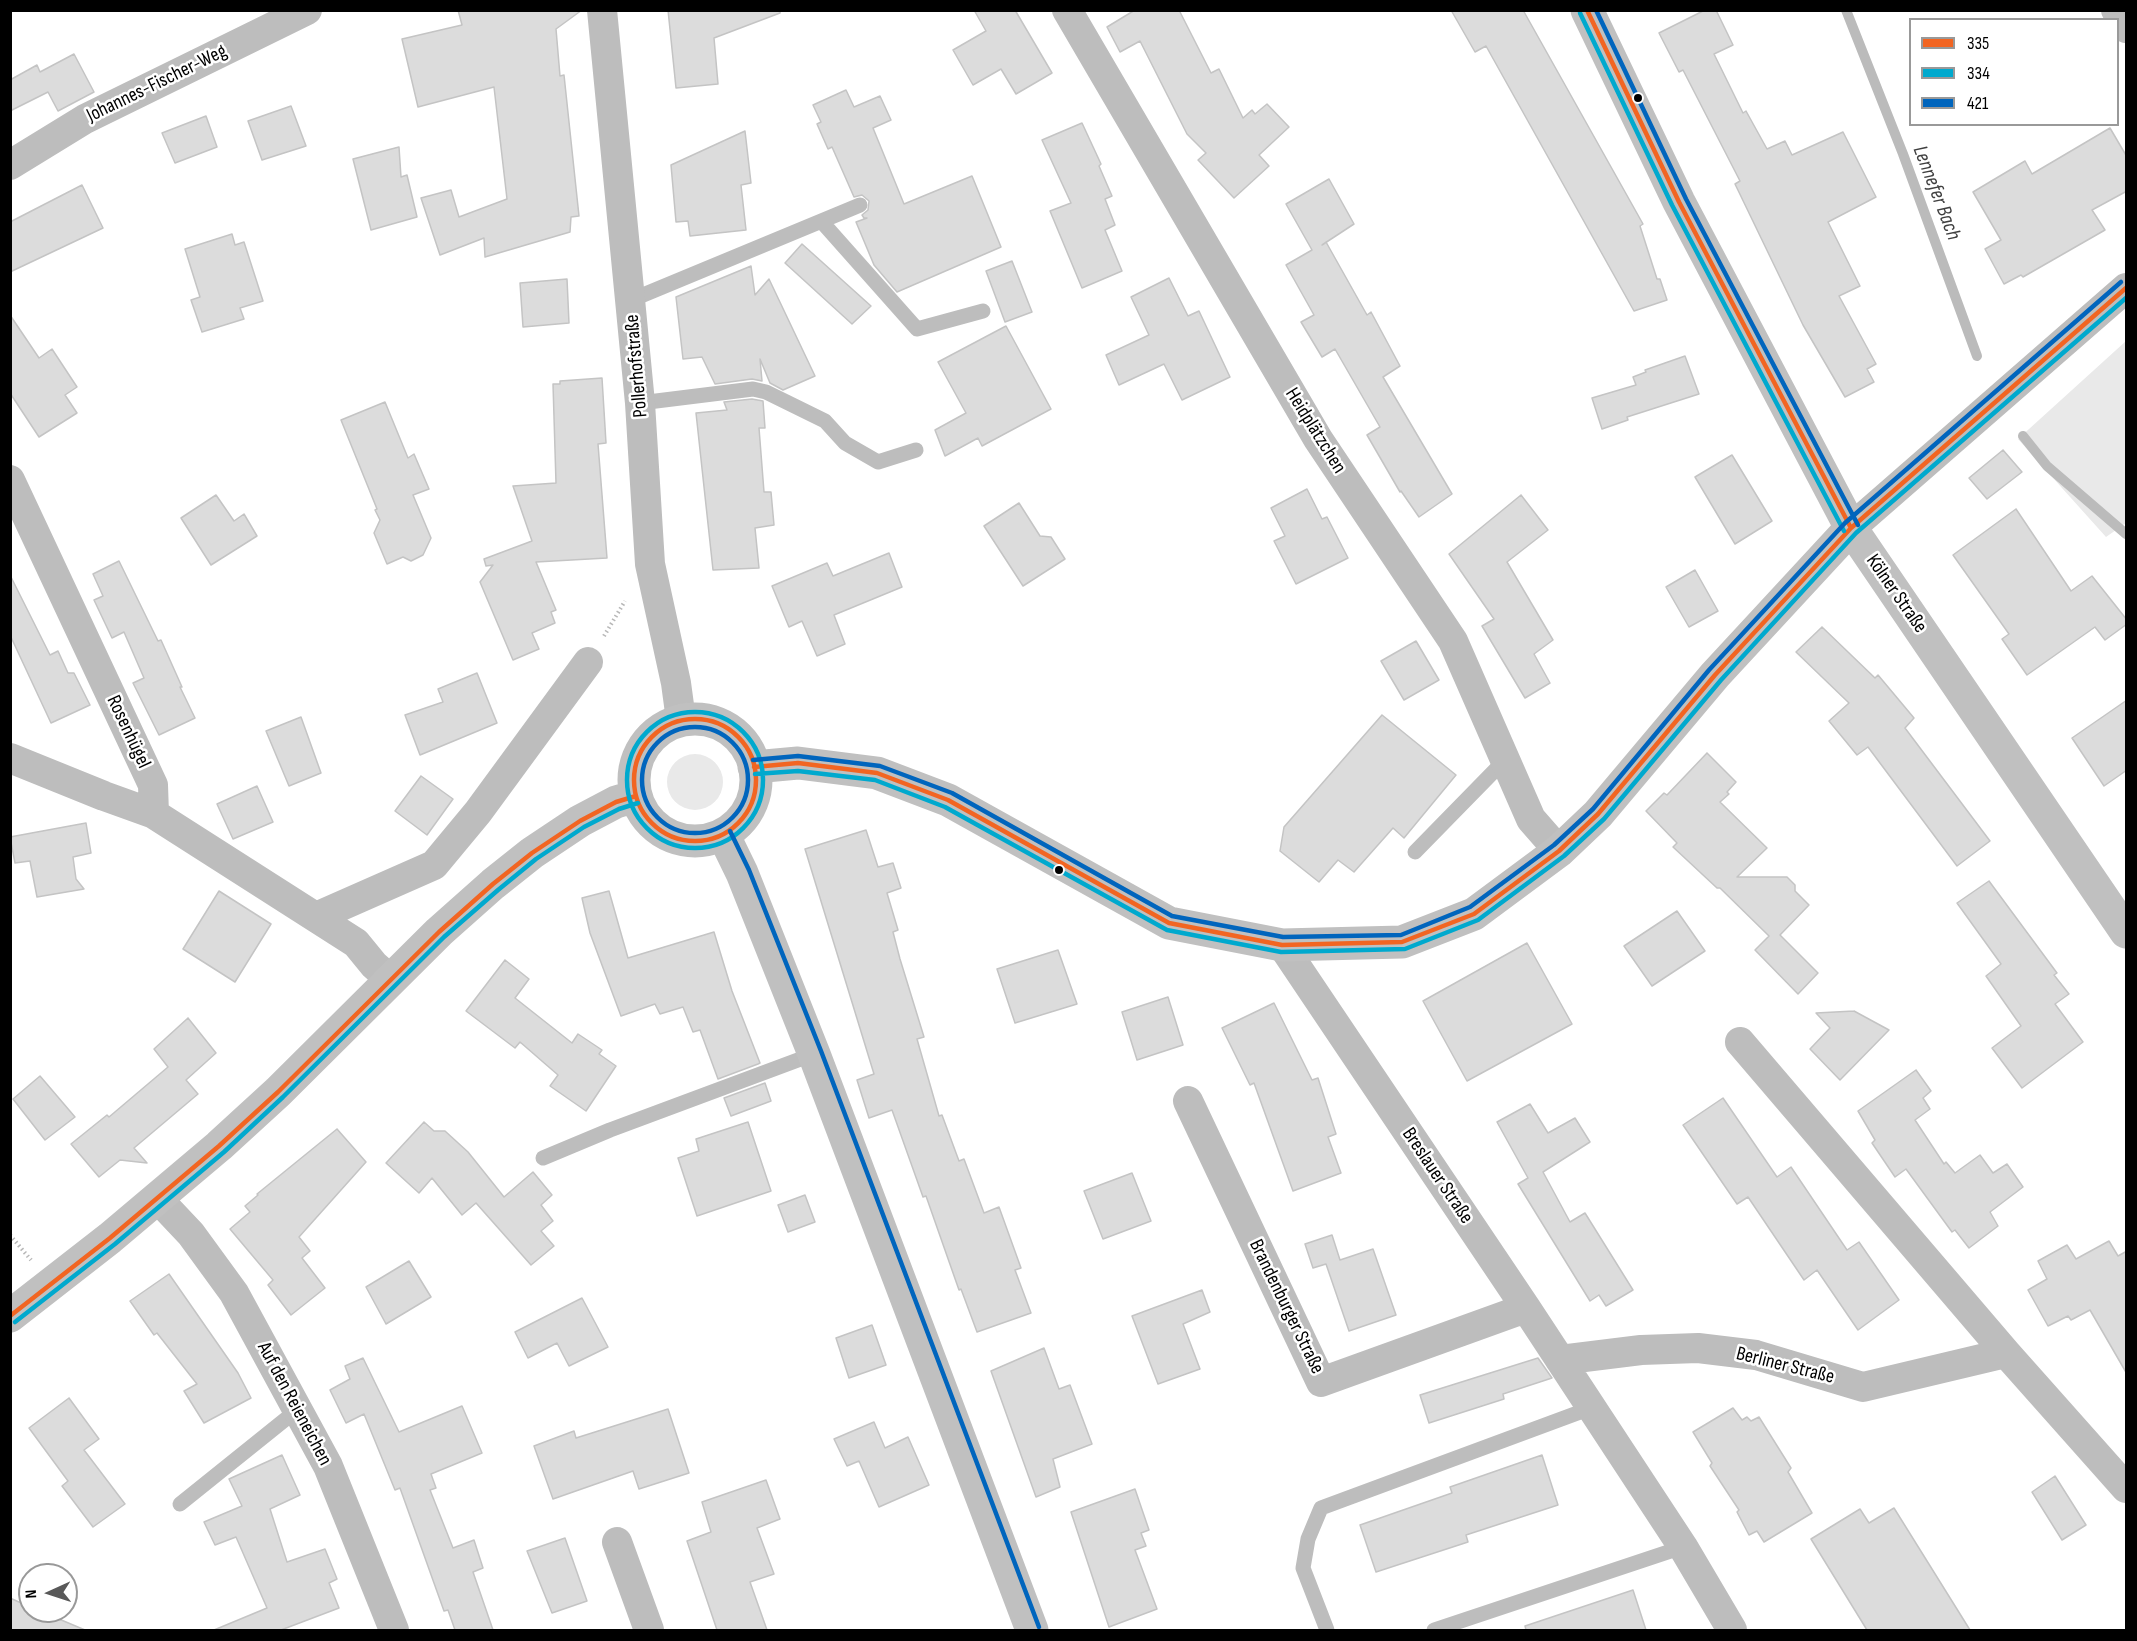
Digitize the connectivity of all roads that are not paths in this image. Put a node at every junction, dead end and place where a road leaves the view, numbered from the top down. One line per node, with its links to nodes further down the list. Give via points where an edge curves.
1 (307, 10): 7 (street, Johannes-Fischer-Weg, via 85,119)
2 (602, 10): 11 (street, Pollerhofstraße)
3 (1067, 10): 20 (street, Heidplätzchen, via 1318,439 1454,641)
4 (1587, 10): 16 (main road, Kölner Straße, via 1679,202)
5 (2116, 10): 6 (street)
6 (2127, 28)
7 (10, 165)
8 (861, 206): 9 (lane)
9 (822, 222): 11 (lane); 12 (lane, via 917,329)
10 (2127, 288): 16 (street)
11 (631, 300): 13 (street, Pollerhofstraße)
12 (983, 311)
13 (640, 403): 14 (lane, via 753,389 825,421 845,443 878,462); 18 (street, Pollerhofstraße, via 650,564)
14 (916, 450)
15 (10, 480): 23 (street, Rosenhügel, via 153,784)
16 (1851, 528): 25 (main road, via 1714,675 1598,814); 28 (main road, Kölner Straße)
17 (588, 662): 27 (street, via 478,812 434,865)
18 (681, 720): 21 (main road, via 705,720 728,728 745,745); 22 (main road, via 659,730 643,748 634,771)
19 (10, 758): 23 (street)
20 (1505, 760): 25 (street, Heidplätzchen, via 1531,819); 26 (lane)
21 (754, 767): 24 (main road, via 756,780 750,806 739,822); 29 (main road, via 798,763 877,773 948,800 1169,923)
22 (636, 796): 24 (main road, via 649,820 670,836 697,841); 30 (main road, via 580,821 532,853 465,908)
23 (154, 814): 27 (street)
24 (723, 834): 32 (main road)
25 (1559, 851): 29 (main road, via 1474,914 1402,942)
26 (1414, 852)
27 (316, 916): 30 (street, via 356,943)
28 (2127, 932)
29 (1282, 945): 36 (street, Breslauer Straße)
30 (391, 980): 35 (main road, via 278,1092)
31 (1740, 1042): 38 (street)
32 (814, 1054): 34 (lane); 48 (main road)
33 (1188, 1101): 36 (street, Brandenburger Straße, via 1321,1382)
34 (543, 1158)
35 (158, 1199): 37 (main road); 41 (street, Auf den Reieneichen, via 192,1234 234,1293)
36 (1526, 1308): 39 (street, Breslauer Straße)
37 (10, 1316)
38 (2006, 1353): 39 (street, Berliner Straße, via 1863,1387 1756,1355 1698,1348); 42 (street)
39 (1560, 1360): 40 (street, Breslauer Straße)
40 (1591, 1408): 45 (street, Breslauer Straße); 49 (lane, via 1321,1508 1308,1539 1303,1568)
41 (297, 1410): 43 (lane); 47 (street, Auf den Reieneichen, via 328,1466)
42 (2127, 1488)
43 (180, 1504)
44 (617, 1542): 46 (street)
45 (1683, 1547): 50 (lane); 51 (street, Breslauer Straße)
46 (642, 1628)
47 (394, 1630)
48 (1032, 1630)
49 (1327, 1630)
50 (1434, 1630)
51 (1732, 1630)

